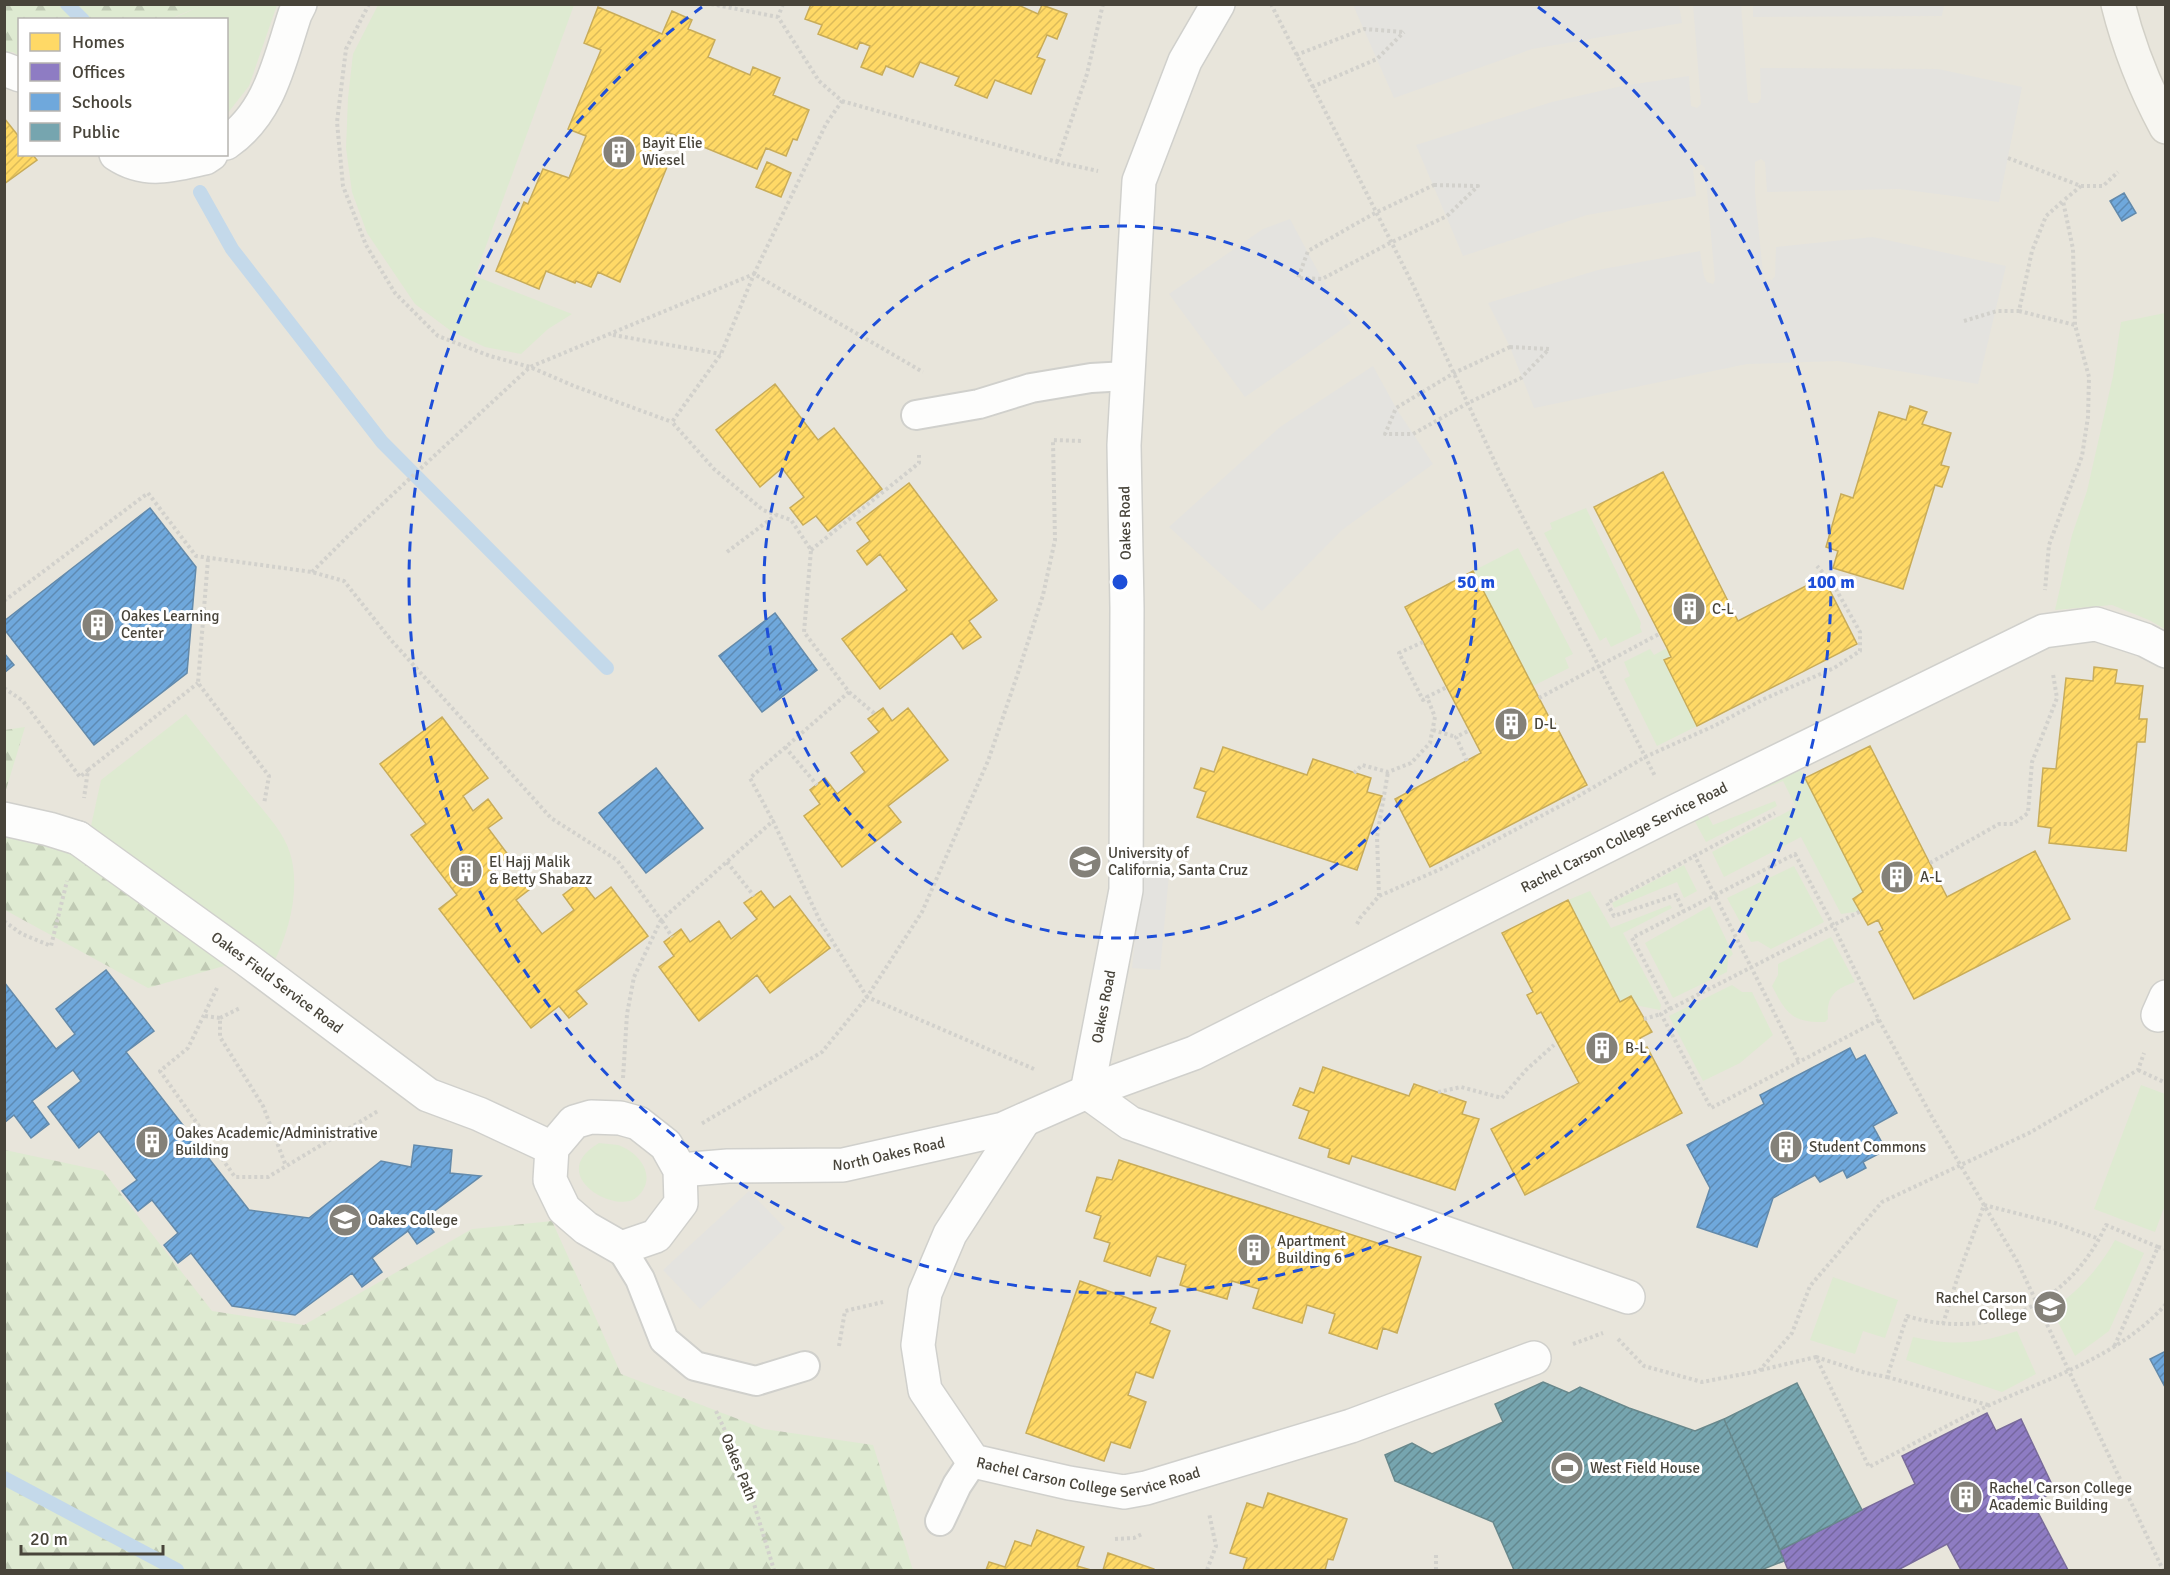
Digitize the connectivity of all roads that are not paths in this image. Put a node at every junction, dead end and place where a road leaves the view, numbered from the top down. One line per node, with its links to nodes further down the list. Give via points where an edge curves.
1 (300, 4): 5 (street, via 269,94 243,132)
2 (1218, 4): 8 (street, Oakes Road, via 1185,61 1139,181)
3 (2118, 4): 4 (main road, via 2126,36)
4 (2166, 127)
5 (228, 142)
6 (119, 156): 7 (street, via 129,163 160,168)
7 (208, 156)
8 (1127, 376): 9 (lane, via 1031,388 979,404); 12 (street, Oakes Road, via 1126,890)
9 (916, 415)
10 (2166, 651): 12 (street, Rachel Carson College Service Road, via 2096,624 2044,631 1194,1053)
11 (4, 819): 14 (street, Oakes Field Service Road, via 78,838 428,1095)
12 (1087, 1092): 13 (street, North Oakes Road); 17 (street, via 1130,1124)
13 (1024, 1120): 15 (street, North Oakes Road, via 1003,1129 843,1165 728,1166); 20 (street, Rachel Carson College Service Road, via 950,1234 925,1293 918,1345 926,1390)
14 (552, 1148): 15 (street, via 574,1122 591,1117 620,1118 638,1123); 16 (street, via 550,1180 564,1209 586,1228)
15 (673, 1157): 16 (street, via 681,1203 656,1236)
16 (621, 1248): 19 (lane, via 640,1279 664,1340 695,1366 756,1381)
17 (1628, 1297)
18 (1534, 1358): 20 (street, Rachel Carson College Service Road, via 1352,1426 1146,1488 1124,1492)
19 (805, 1366)
20 (973, 1461): 21 (lane)
21 (940, 1521)

